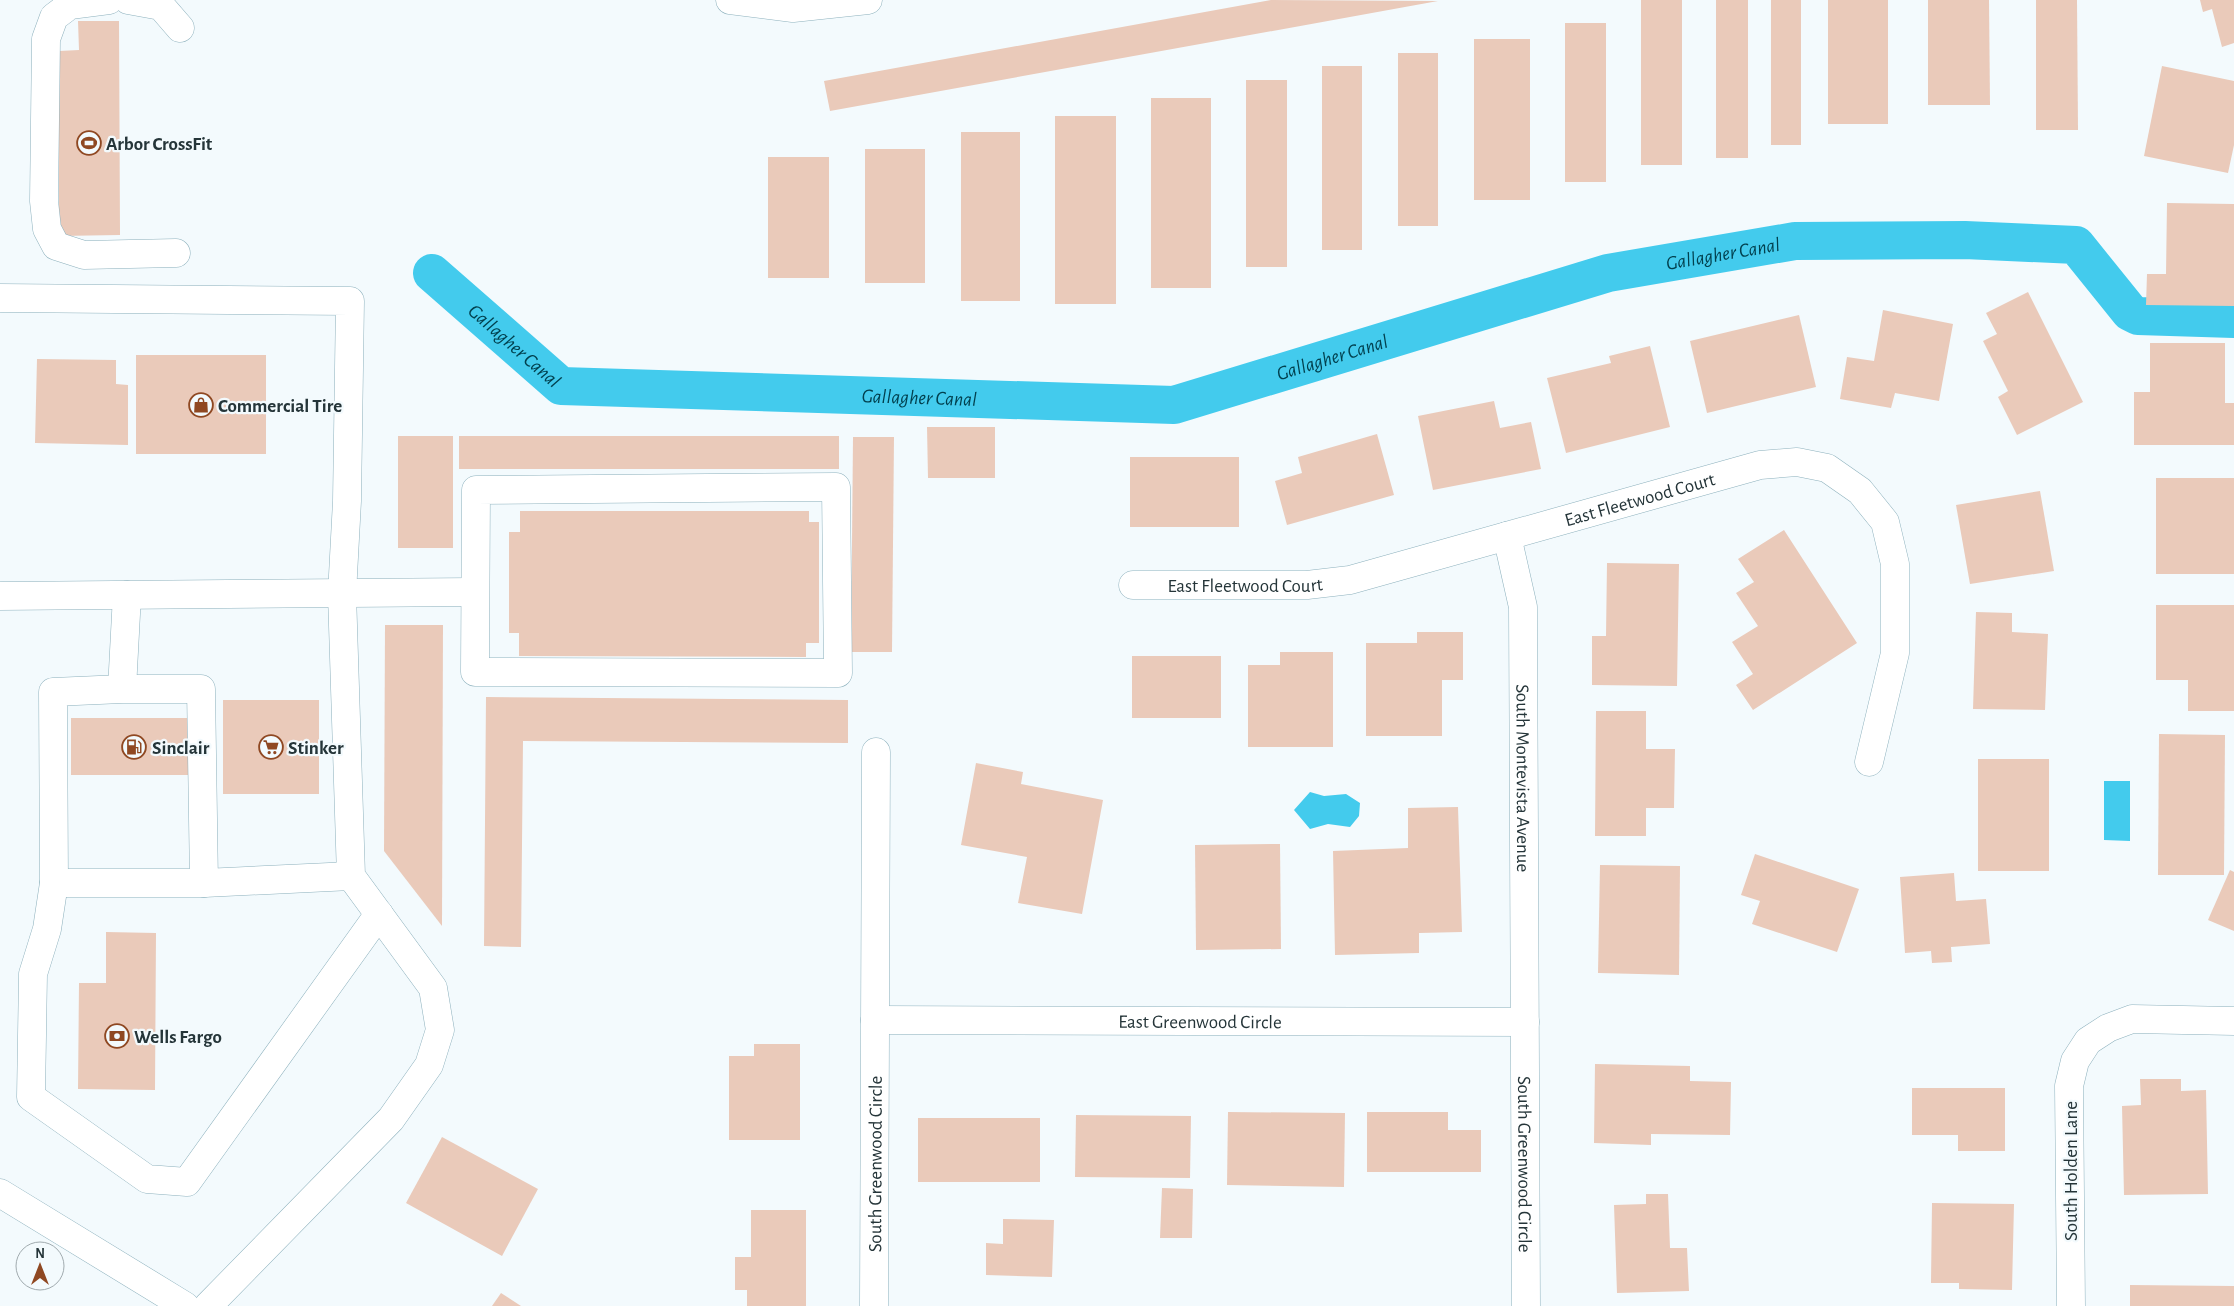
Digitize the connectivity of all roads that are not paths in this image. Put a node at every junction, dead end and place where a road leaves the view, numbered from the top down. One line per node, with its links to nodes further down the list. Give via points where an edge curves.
1 (109, 0): 6 (street, via 70,5 54,17 46,39 44,201 47,230 56,246 84,255)
2 (128, 0): 5 (street, via 161,6)
3 (730, 0): 4 (street, via 793,8)
4 (868, 0)
5 (180, 28)
6 (176, 253)
7 (0, 298): 11 (street, via 350,301)
8 (1506, 536): 9 (street, East Fleetwood Court, via 1350,580 1307,585); 16 (street, East Fleetwood Court, via 1760,465 1797,462 1827,468 1860,491 1885,522 1894,564 1894,654); 23 (street, South Montevista Avenue, via 1523,607)
9 (1133, 585)
10 (474, 592): 10 (street, via 475,672 838,673 836,487 476,490); 11 (street)
11 (342, 594): 12 (street); 17 (street)
12 (127, 595): 13 (street); 14 (street)
13 (0, 596)
14 (122, 689): 18 (street, via 201,689); 19 (street, via 53,692)
15 (876, 752): 21 (street, South Greenwood Circle)
16 (1869, 762)
17 (351, 876): 18 (street); 20 (street)
18 (204, 882): 19 (street)
19 (54, 883): 20 (street, via 47,929 34,974 31,1097 147,1179 187,1182)
20 (379, 914): 26 (street, via 433,988 440,1030 429,1065 391,1119)
21 (875, 1020): 23 (street, East Greenwood Circle); 27 (street, South Greenwood Circle)
22 (2234, 1021): 29 (street, South Holden Lane, via 2132,1019 2108,1028 2088,1041 2075,1061 2069,1086)
23 (1525, 1022): 28 (street, South Greenwood Circle)
24 (0, 1193): 25 (street)
25 (185, 1306)
26 (208, 1306)
27 (874, 1306)
28 (1526, 1306)
29 (2071, 1306)

